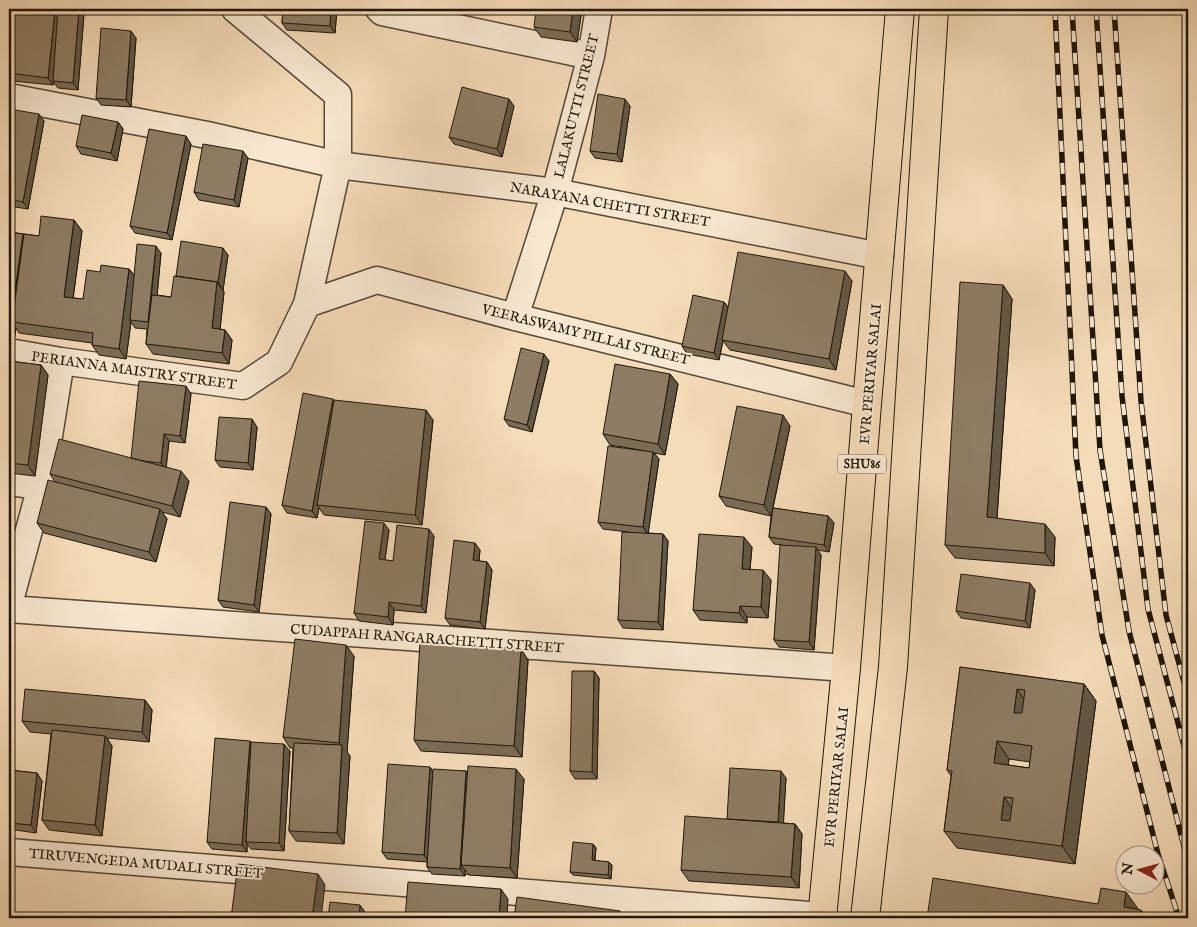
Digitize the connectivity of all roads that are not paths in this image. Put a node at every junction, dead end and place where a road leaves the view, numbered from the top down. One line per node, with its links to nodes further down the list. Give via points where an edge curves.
1 (235, 9): 8 (street, PERIANNA MAISTRY STREET, via 338,95)
2 (379, 9): 6 (street)
3 (598, 9): 6 (street, LALAKUTTI STREET)
4 (900, 9): 10 (main road, EVR PERIYAR SALAI / SHU86)
5 (934, 9): 23 (main road, SHU86, via 893,667)
6 (591, 56): 9 (street, LALAKUTTI STREET)
7 (9, 97): 8 (street, NARAYANA CHETTI STREET, via 207,135)
8 (338, 165): 9 (street, NARAYANA CHETTI STREET); 11 (street, PERIANNA MAISTRY STREET)
9 (556, 192): 10 (street, NARAYANA CHETTI STREET); 12 (street, LALAKUTTI STREET)
10 (880, 256): 15 (main road, EVR PERIYAR SALAI / SHU86)
11 (307, 304): 12 (street, VEERASWAMY PILLAI STREET, via 376,280); 14 (street, PERIANNA MAISTRY STREET, via 278,362 243,386)
12 (515, 317): 15 (street, VEERASWAMY PILLAI STREET)
13 (9, 352): 14 (street, PERIANNA MAISTRY STREET)
14 (61, 361): 17 (street)
15 (867, 404): 20 (main road, EVR PERIYAR SALAI / SHU86)
16 (9, 482): 17 (street)
17 (40, 486): 18 (street)
18 (9, 604)
19 (9, 609): 20 (street, CUDAPPAH RANGARACHETTI STREET)
20 (846, 668): 22 (main road, EVR PERIYAR SALAI / SHU86)
21 (9, 852): 22 (street, TIRUVENGEDA MUDALI STREET)
22 (822, 917)
23 (865, 918)

